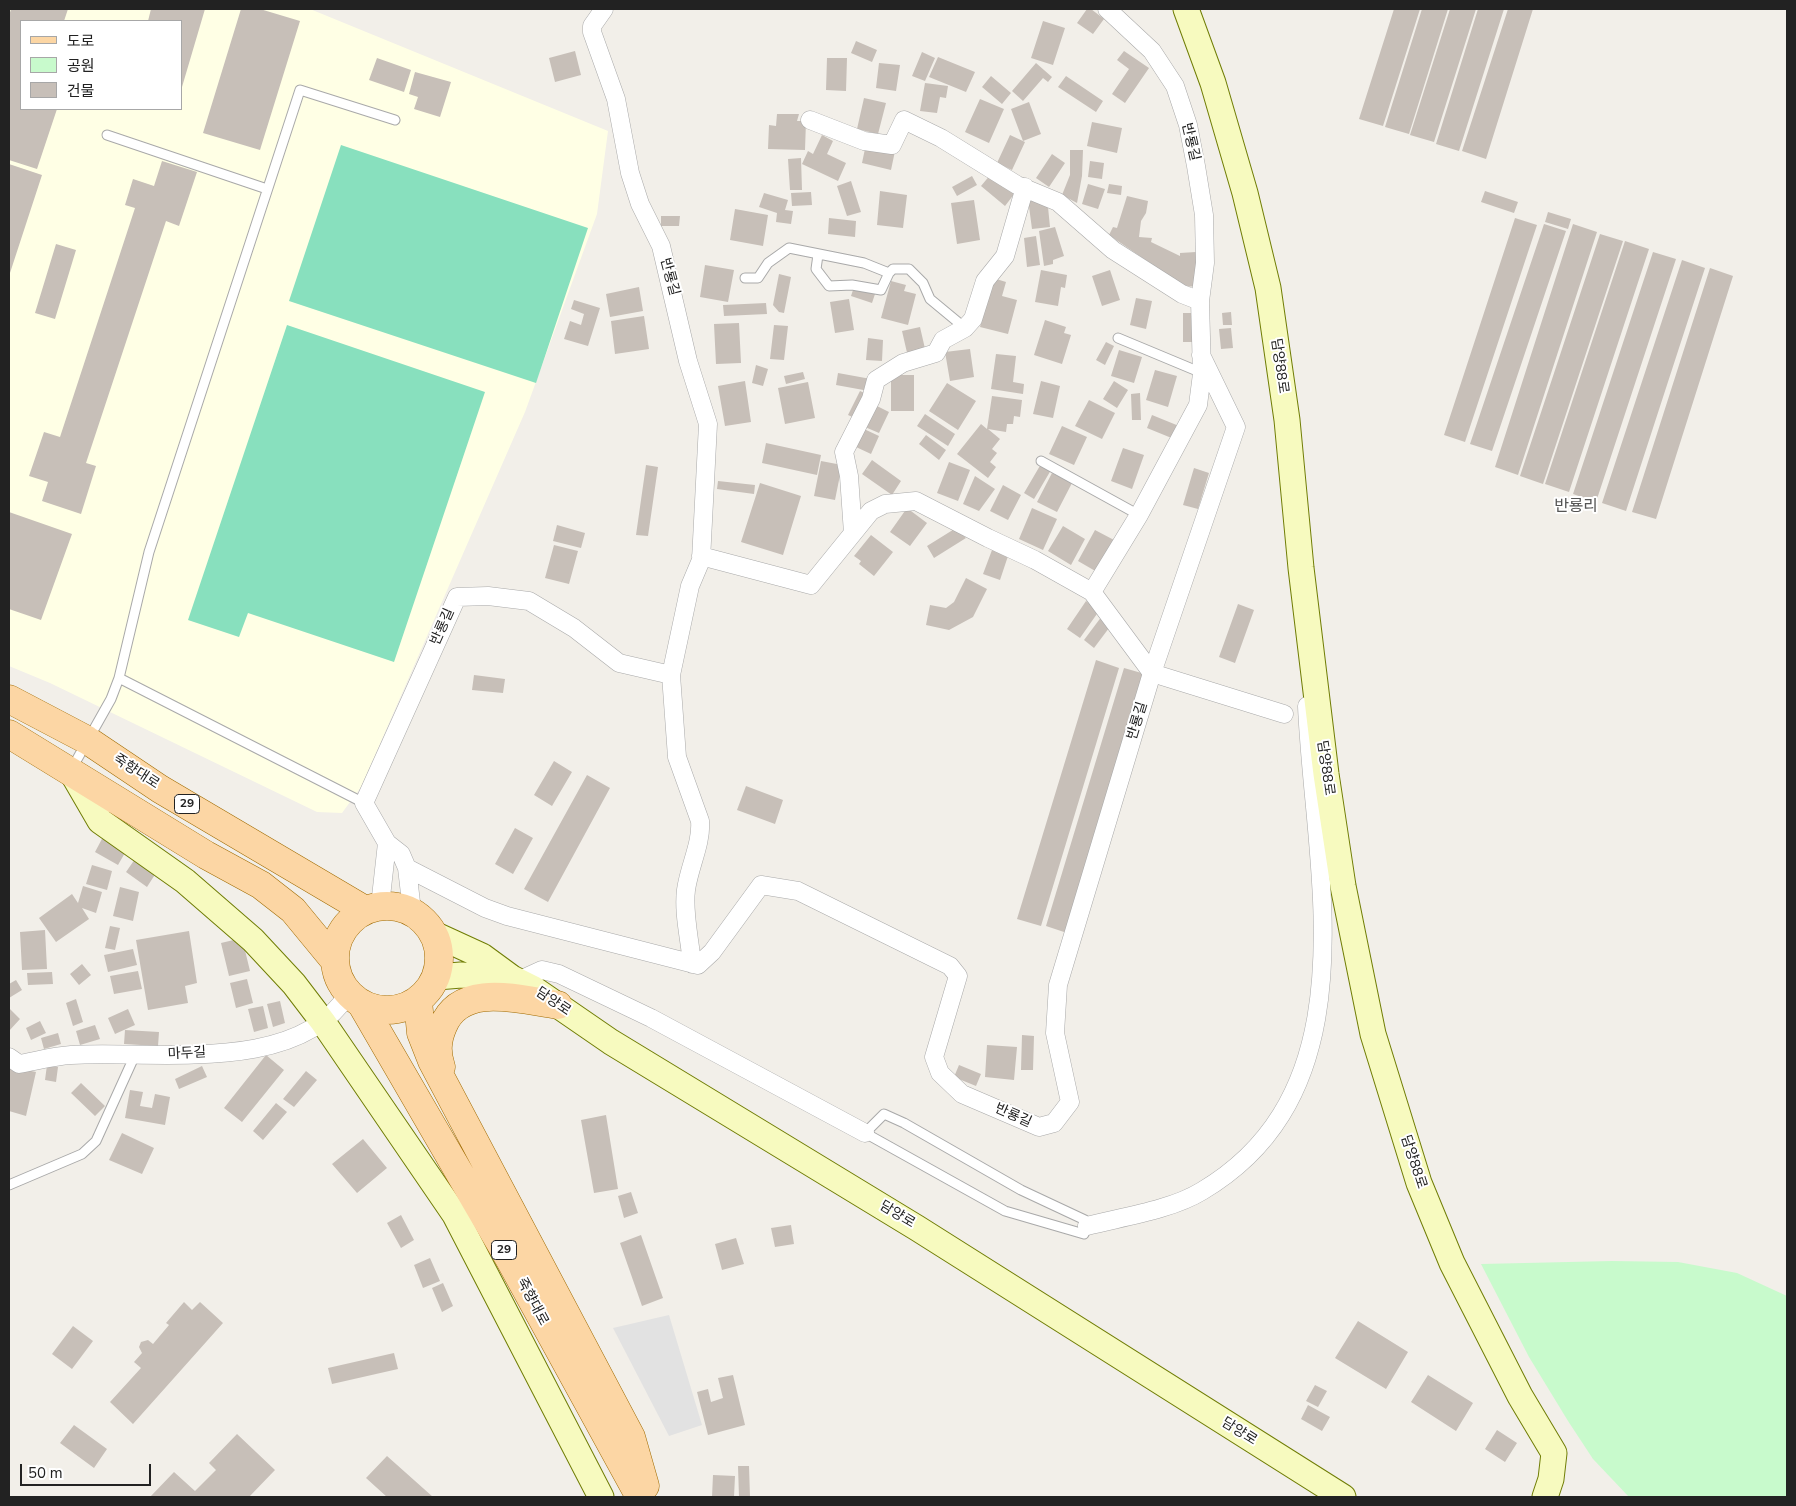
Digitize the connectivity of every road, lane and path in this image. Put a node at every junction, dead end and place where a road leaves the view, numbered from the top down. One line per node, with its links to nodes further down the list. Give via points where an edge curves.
1 (604, 9): 20 (street, 반룡길, via 592,26 592,32 616,99 630,173 640,204 660,246 688,361 708,424)
2 (1107, 9): 12 (street, 반룡길, via 1152,51 1174,86 1188,125 1204,215 1205,263)
3 (1186, 9): 21 (main road, 담양88로, via 1213,83 1268,288 1287,420)
4 (395, 120): 8 (lane, via 300,90)
5 (810, 120): 7 (street, via 864,141 892,145 904,120)
6 (107, 135): 8 (lane)
7 (1025, 188): 12 (street, via 1058,202 1113,250); 13 (street, via 1006,256 985,281 973,320)
8 (267, 189): 25 (lane, via 149,552)
9 (818, 255): 10 (lane, via 864,263); 10 (lane, via 816,269 829,286 852,285 881,290); 11 (lane, via 789,248 768,263 758,278)
10 (888, 273): 13 (lane, via 893,269 909,269 923,283 930,299)
11 (745, 278)
12 (1200, 302): 15 (street, 반룡길)
13 (965, 328): 19 (street, via 943,340 936,353 903,363 876,380 871,399 844,452)
14 (1118, 338): 16 (lane)
15 (1201, 355): 16 (street, 반룡길); 23 (street, 반룡길, via 1236,427)
16 (1202, 374): 18 (street, 반룡길, via 1198,405)
17 (1041, 461): 18 (lane)
18 (1139, 515): 22 (street, 반룡길)
19 (853, 533): 20 (street, via 811,586); 22 (street, via 871,511 884,504 916,501)
20 (701, 556): 24 (street, 반룡길, via 690,586)
21 (1300, 568): 50 (street, via 1323,934 1320,997 1312,1045 1296,1092 1274,1128 1244,1161 1201,1192 1167,1205); 55 (main road, 담양88로, via 1341,877 1373,1034 1419,1183 1452,1263 1520,1396 1554,1453 1553,1472)
22 (1092, 592): 23 (street)
23 (1152, 673): 27 (street); 38 (street, 반룡길, via 1058,985 1055,1034 1070,1102 1054,1123 1040,1127 962,1094 940,1073 934,1056 958,976 950,966 798,891 760,885 712,952 698,965)
24 (671, 675): 31 (street, 반룡길, via 619,662 574,628 529,601 488,596 457,597); 38 (street, 반룡길, via 677,757 701,830 689,868 686,893)
25 (119, 678): 29 (lane); 31 (lane)
26 (9, 699): 29 (main road, 죽향대로 / 29)
27 (1284, 714)
28 (9, 734): 30 (main road, 29)
29 (86, 740): 30 (lane); 34 (main road, 죽향대로 / 29, via 160,788)
30 (71, 771): 37 (main road, 29, via 206,855 261,885 293,910); 44 (main road, via 100,821 185,881 253,940)
31 (364, 803): 32 (street)
32 (387, 843): 33 (street, via 400,854); 34 (street)
33 (408, 868): 35 (street); 38 (street, via 507,916)
34 (372, 908): 35 (main road, via 396,906); 37 (main road, via 352,919 342,931)
35 (412, 911): 36 (main road, via 425,920)
36 (434, 934): 39 (main road, via 440,962); 40 (main road, via 482,956)
37 (335, 961): 41 (main road, via 339,979)
38 (692, 964)
39 (437, 977): 40 (main road, 담양로, via 461,975); 42 (main road)
40 (515, 979): 43 (main road, 담양로); 48 (street, via 542,970 559,974 651,1018)
41 (355, 999): 42 (main road, via 381,1011 400,1010); 44 (street, 마두길); 52 (main road, 죽향대로 / 29, via 505,1252)
42 (418, 1001): 47 (main road, 죽향대로 / 29, via 421,1033)
43 (558, 1005): 47 (main road, via 492,997 476,998 458,1005 444,1022 438,1042 437,1055); 54 (main road, 담양로, via 611,1042 917,1228)
44 (324, 1022): 45 (street, 마두길, via 277,1044 255,1050); 51 (main road, via 455,1215)
45 (135, 1055): 46 (street, 마두길, via 70,1055 19,1064); 49 (lane, via 96,1141 82,1154)
46 (9, 1057)
47 (450, 1097): 53 (main road, 죽향대로 / 29, via 631,1436)
48 (865, 1132): 50 (lane, via 1004,1211 1084,1234); 50 (lane, via 884,1114 1021,1190 1085,1220)
49 (9, 1185)
50 (1087, 1226)
51 (601, 1497)
52 (640, 1497)
53 (648, 1497)
54 (1343, 1497)
55 (1544, 1497)

